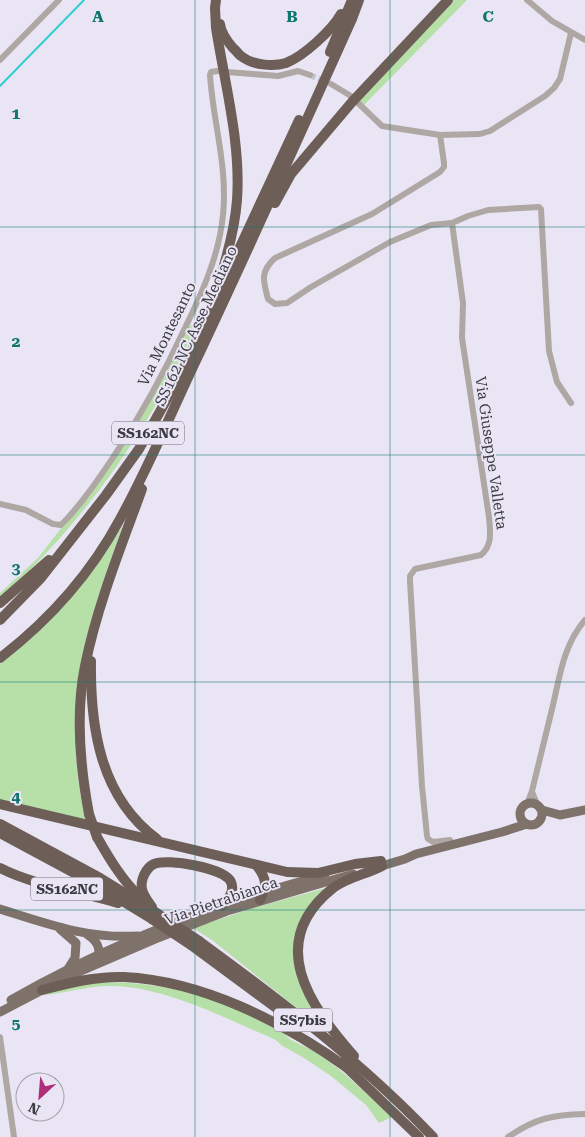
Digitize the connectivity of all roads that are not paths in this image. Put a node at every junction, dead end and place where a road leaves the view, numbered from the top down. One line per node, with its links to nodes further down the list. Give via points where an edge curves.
1 (59, 0): 10 (street)
2 (216, 0): 20 (highway, via 216,28 238,183 229,250)
3 (221, 0): 4 (highway, via 220,29 236,51 251,61 276,65 298,56 327,33)
4 (350, 0): 20 (highway, via 329,56)
5 (359, 0): 19 (highway)
6 (448, 0): 19 (highway, via 357,96 291,174)
7 (527, 0): 8 (street)
8 (571, 33): 9 (street); 17 (street, via 560,79 545,96 498,127 480,134)
9 (585, 40)
10 (0, 60)
11 (218, 71): 23 (street, Via Montesanto, via 210,75 224,178 221,228 204,287 163,374 100,476 61,525 26,510)
12 (227, 72): 13 (street, via 278,76 298,71)
13 (310, 75)
14 (331, 84): 15 (street)
15 (350, 96)
16 (356, 101): 17 (street, via 382,126)
17 (440, 135): 18 (street, via 443,169 372,214 276,258 265,270 263,282 268,299 275,304 287,303 390,242 431,226)
18 (452, 223): 21 (street, via 488,210 541,209 549,351 557,382); 42 (street, Via Giuseppe Valletta, via 463,303 462,338 490,539 481,555 415,569 410,580 427,836 432,842 450,840)
19 (254, 238): 22 (highway, SS162 NC Asse Mediano)
20 (208, 315): 24 (highway, SS162NC, via 167,401 139,449)
21 (571, 403)
22 (152, 454): 28 (highway); 29 (highway, via 120,520 89,567 49,616)
23 (0, 504)
24 (70, 540): 25 (highway); 26 (highway, SS162NC, via 41,578)
25 (0, 603)
26 (0, 620)
27 (585, 620): 30 (street, via 569,643 561,668)
28 (91, 640): 41 (highway, via 93,721 103,764 130,815); 52 (highway, bridge, via 81,696 80,741 88,814 113,865)
29 (0, 658)
30 (532, 791): 32 (street); 33 (street)
31 (0, 804): 41 (highway)
32 (526, 804): 33 (main road, Via Pietrabianca); 34 (main road)
33 (540, 807): 35 (main road, Via Pietrabianca, via 554,814); 36 (main road)
34 (520, 812): 38 (main road); 39 (main road)
35 (581, 812): 36 (main road, Via Pietrabianca)
36 (540, 821): 38 (main road, Via Pietrabianca, via 534,825)
37 (0, 824): 52 (highway, SS7bis, via 100,878)
38 (527, 824): 39 (main road, Via Pietrabianca)
39 (508, 830): 42 (main road, Via Pietrabianca)
40 (0, 833): 50 (highway, SS7bis)
41 (162, 842): 44 (highway)
42 (454, 845): 43 (main road, Via Pietrabianca)
43 (382, 863): 44 (highway, via 355,864 318,873 287,872); 48 (main road, Via Pietrabianca); 65 (highway, via 335,887 316,903 304,921 297,950 301,977 315,1006)
44 (257, 866): 48 (highway, via 265,881)
45 (0, 868): 47 (highway, SS162NC)
46 (0, 874): 47 (highway)
47 (16, 876): 50 (highway, SS162NC)
48 (262, 897): 49 (main road, Via Pietrabianca); 58 (main road, Via Pietrabianca)
49 (222, 906): 52 (highway, via 231,893 231,881 222,873 169,862 152,864 141,883); 55 (main road, Via Pietrabianca)
50 (134, 908): 52 (highway, SS7bis)
51 (0, 909): 53 (main road)
52 (153, 915): 57 (highway, SS7bis, bridge)
53 (55, 927): 54 (main road); 56 (main road)
54 (88, 935): 55 (main road); 58 (main road, via 99,947)
55 (147, 935): 58 (main road, Via Pietrabianca)
56 (76, 943): 58 (main road); 59 (main road, via 75,958)
57 (195, 943): 64 (highway, SS7bis, via 294,1021); 65 (highway, SS7bis, via 272,995)
58 (95, 959): 59 (main road, Via Pietrabianca); 60 (main road, Via Pietrabianca)
59 (66, 971): 61 (main road, Via Pietrabianca)
60 (42, 990): 62 (main road, Via Pietrabianca); 64 (highway, via 93,979 123,977 191,989 273,1021)
61 (0, 1006)
62 (0, 1012)
63 (0, 1037): 69 (street)
64 (346, 1067): 66 (highway, SS7bis)
65 (374, 1079): 66 (highway, SS7bis)
66 (398, 1108): 68 (highway, SS7bis)
67 (585, 1114): 72 (street, via 549,1116)
68 (415, 1126): 70 (highway, SS7bis); 71 (highway, SS7bis)
69 (14, 1137)
70 (420, 1137)
71 (434, 1137)
72 (508, 1137)

